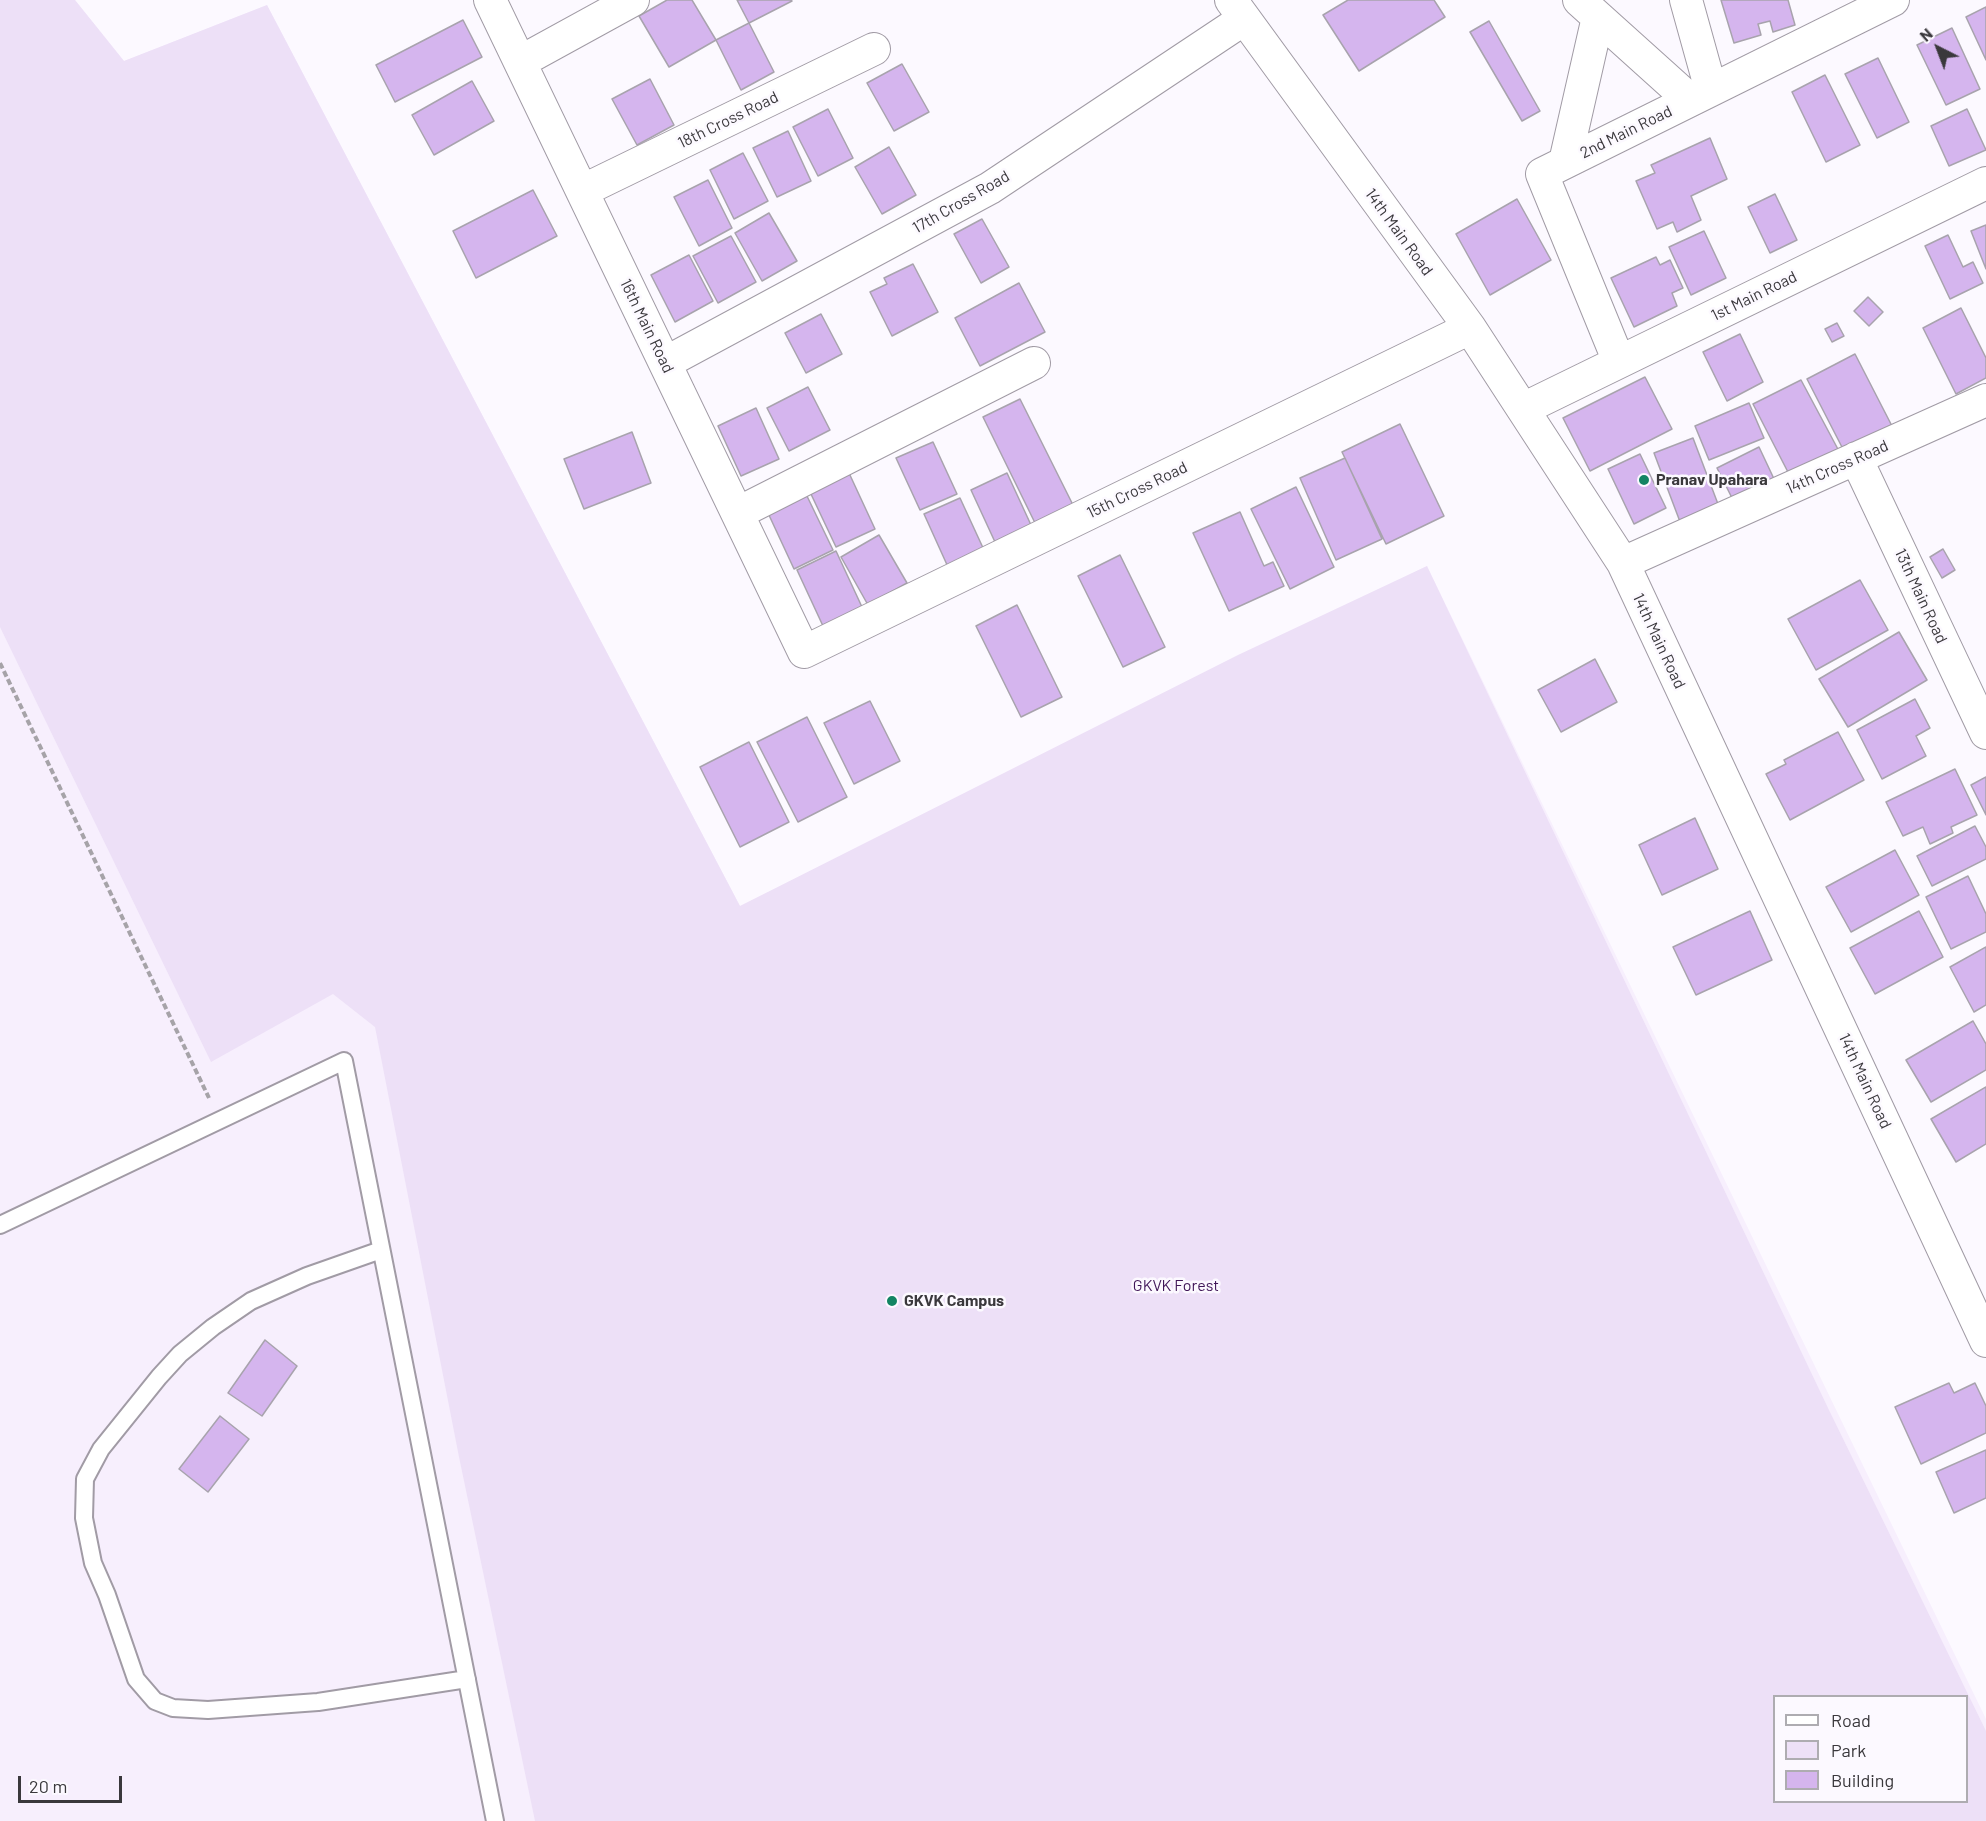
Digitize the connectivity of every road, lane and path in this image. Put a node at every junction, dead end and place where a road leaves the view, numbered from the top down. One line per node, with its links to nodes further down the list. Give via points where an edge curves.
1 (490, 0): 9 (street, 16th Main Road)
2 (633, 0): 9 (street)
3 (1686, 0): 10 (street)
4 (1893, 0): 7 (street, 2nd Main Road)
5 (1589, 8): 10 (street); 11 (street)
6 (1238, 9): 14 (street, 14th Main Road); 16 (street, 17th Cross Road, via 990,188)
7 (1846, 11): 10 (street, 2nd Main Road)
8 (874, 49): 13 (street, 18th Cross Road)
9 (520, 62): 13 (street, 16th Main Road)
10 (1700, 95): 11 (street, 2nd Main Road)
11 (1565, 162): 15 (street, 2nd Main Road, via 1542,174)
12 (1986, 183): 15 (street, 1st Main Road)
13 (582, 191): 16 (street, 16th Main Road)
14 (1470, 328): 19 (street, 14th Main Road); 23 (street, 15th Cross Road)
15 (1619, 362): 19 (street, 1st Main Road)
16 (665, 363): 21 (street, 16th Main Road)
17 (1034, 363): 21 (street)
18 (1986, 400): 20 (street, 14th Cross Road)
19 (1523, 409): 22 (street, 14th Main Road)
20 (1856, 458): 22 (street, 14th Cross Road); 25 (street, 13th Main Road)
21 (738, 513): 23 (street, 16th Main Road)
22 (1623, 563): 29 (street, 14th Main Road)
23 (804, 652)
24 (0, 663): 26 (path)
25 (1986, 733)
26 (220, 1120): 27 (lane); 28 (lane, via 344,1061)
27 (0, 1225)
28 (381, 1250): 30 (lane); 30 (lane, via 251,1301 180,1354 101,1449 85,1479 84,1518 93,1563 136,1679 155,1701 173,1708 208,1710 318,1702)
29 (1986, 1341)
30 (467, 1679): 31 (lane)
31 (495, 1821)

